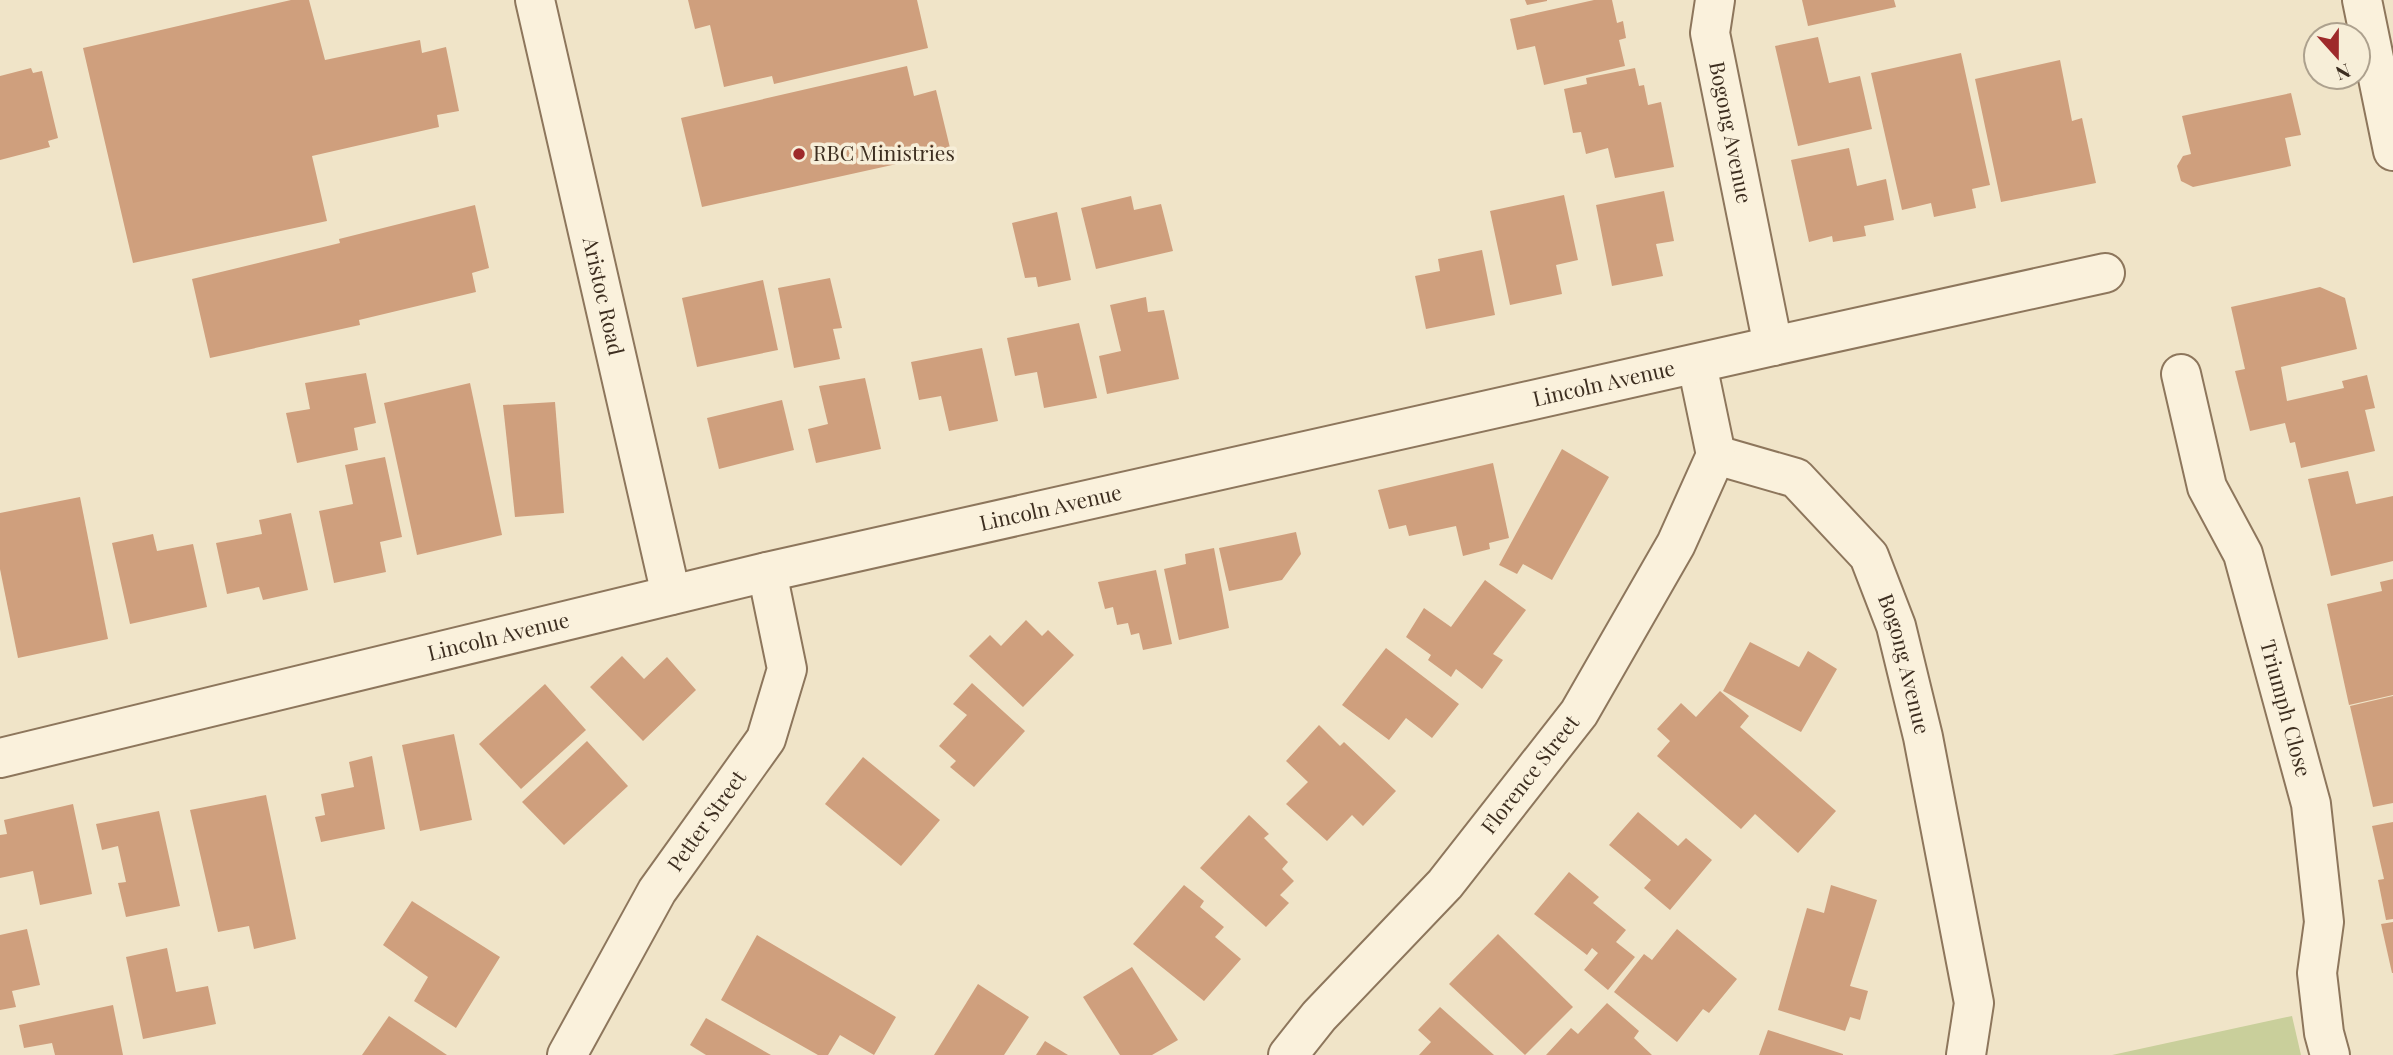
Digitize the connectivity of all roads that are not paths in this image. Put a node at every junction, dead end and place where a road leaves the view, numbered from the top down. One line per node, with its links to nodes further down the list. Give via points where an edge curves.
1 (535, 0): 11 (street, Aristoc Road)
2 (1715, 0): 6 (street, Bogong Avenue, via 1710,33)
3 (2362, 0): 4 (street)
4 (2393, 150)
5 (2105, 273): 6 (street, Lincoln Avenue)
6 (1773, 346): 7 (street, Lincoln Avenue)
7 (1697, 364): 9 (street); 10 (street, Lincoln Avenue)
8 (2181, 374): 16 (street, Triumph Close, via 2207,487 2243,554 2311,804 2325,922 2317,973)
9 (1716, 455): 14 (street, Florence Street, via 1676,544 1580,713 1445,884 1319,1016); 15 (street, Bogong Avenue, via 1797,478 1869,556 1896,626 1923,737 1974,1003)
10 (767, 572): 11 (street, Lincoln Avenue); 13 (street, Petter Street, via 787,669 766,738 657,891)
11 (671, 595): 12 (street, Lincoln Avenue)
12 (0, 758)
13 (567, 1055)
14 (1288, 1055)
15 (1966, 1055)
16 (2330, 1055)

